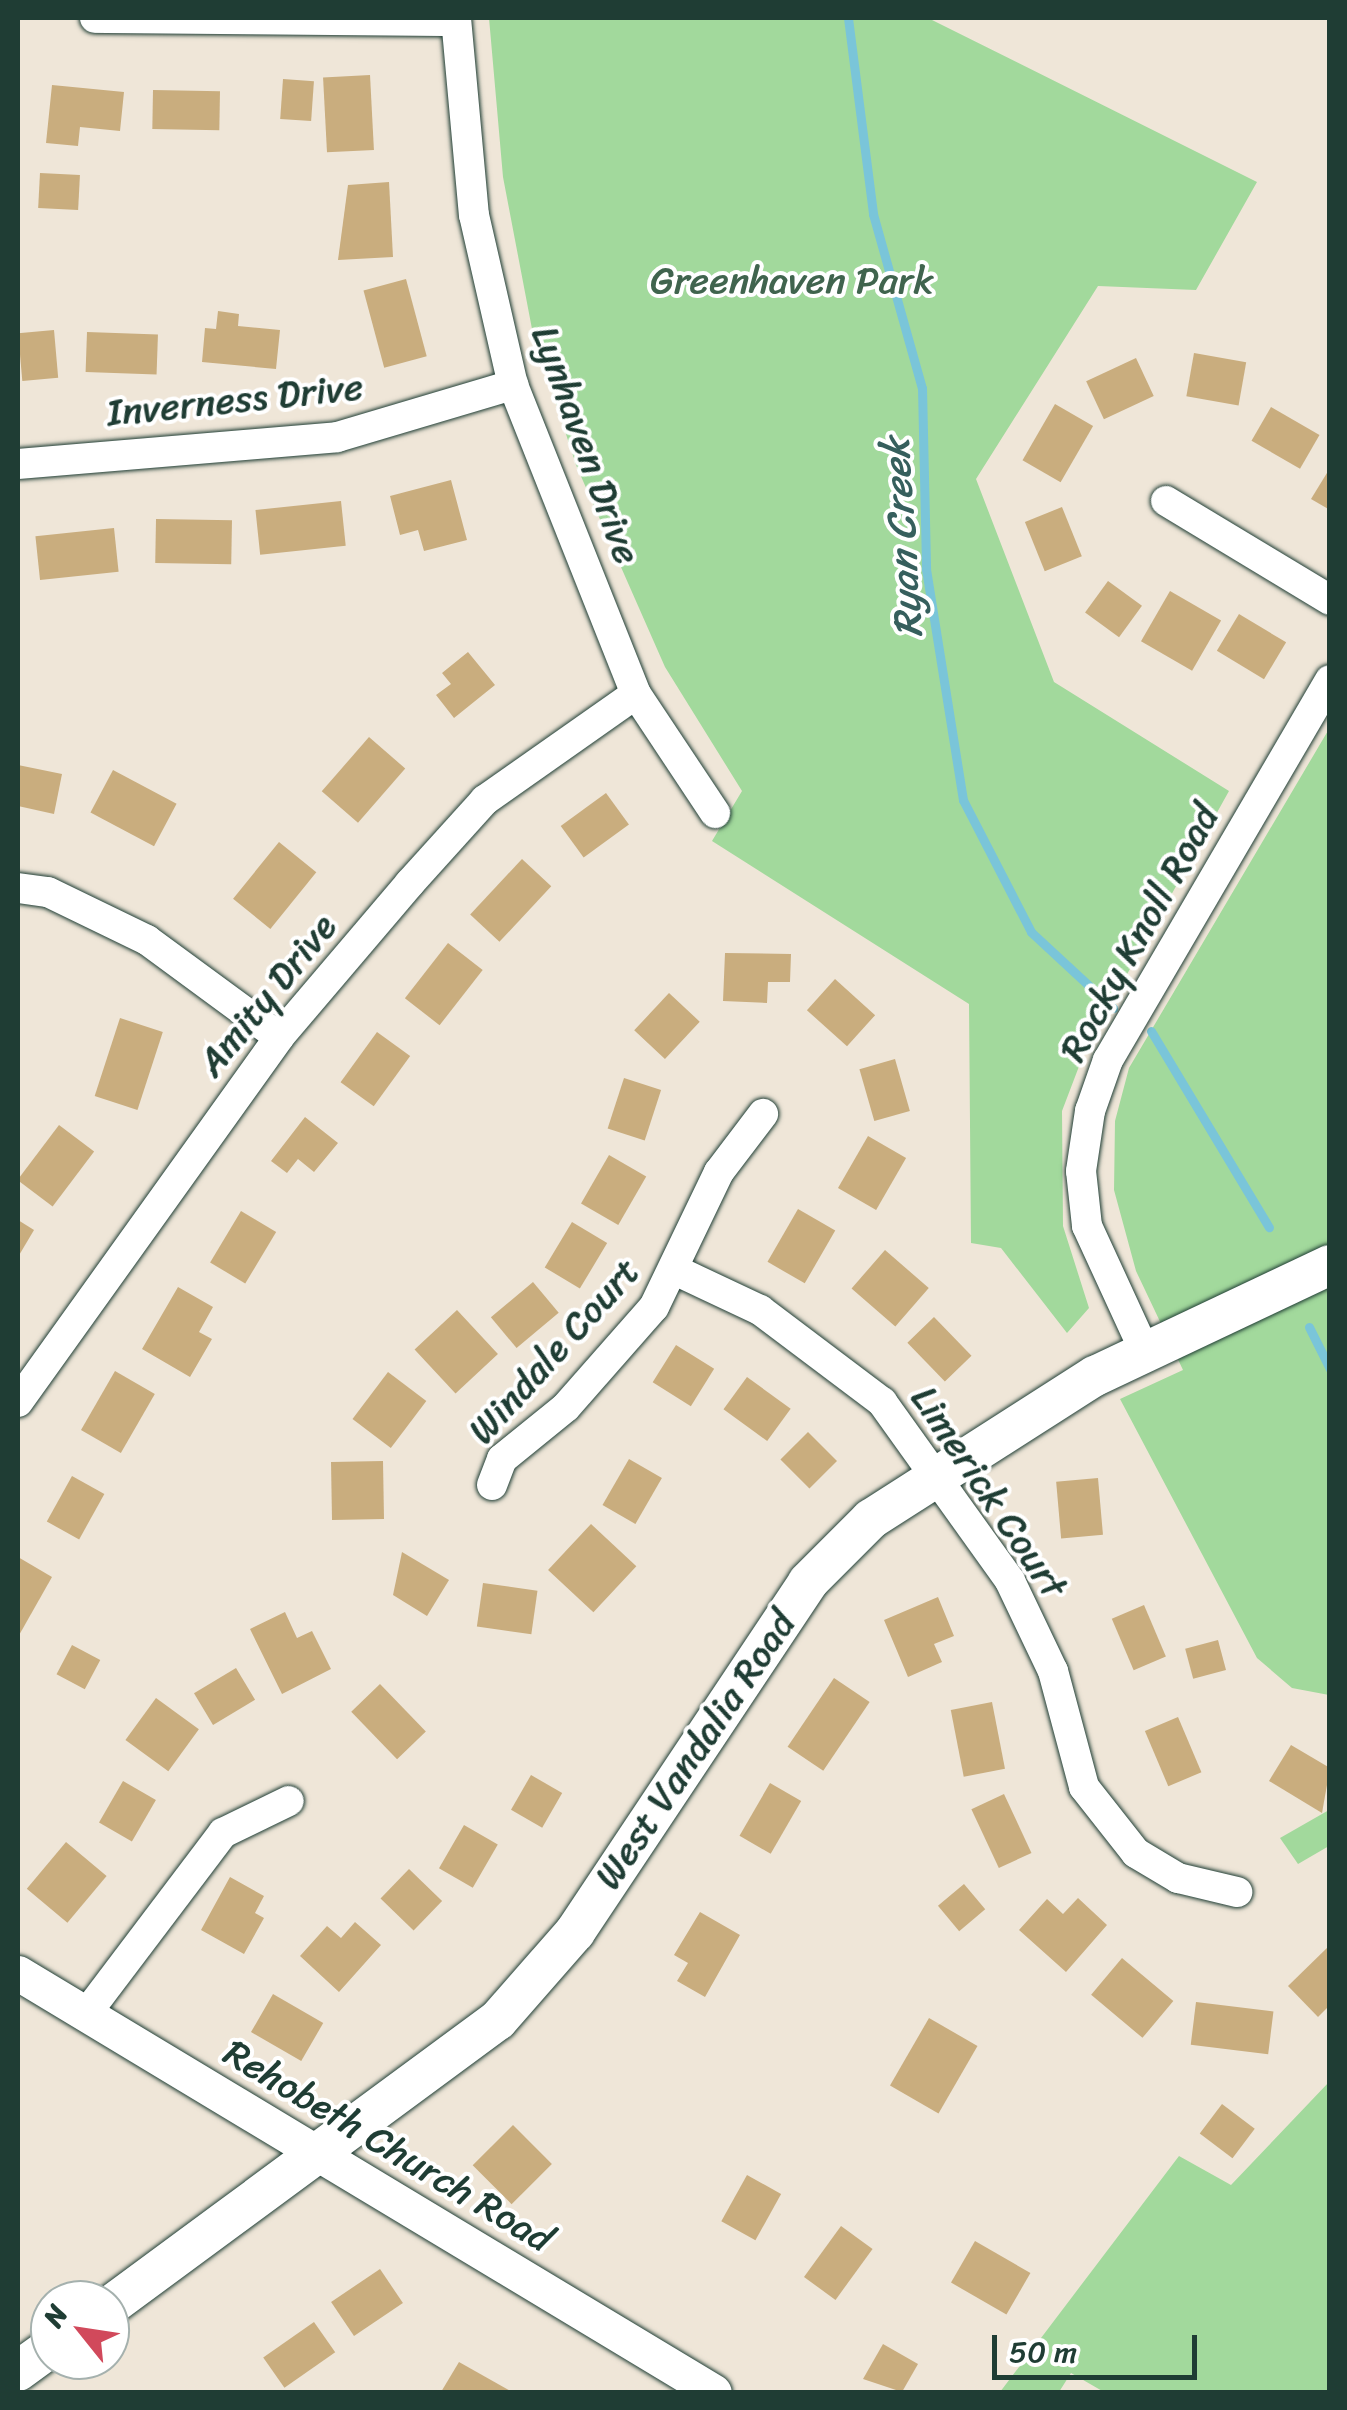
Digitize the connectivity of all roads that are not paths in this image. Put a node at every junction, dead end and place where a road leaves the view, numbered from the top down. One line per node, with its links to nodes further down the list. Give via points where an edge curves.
1 (96, 18): 2 (street)
2 (456, 19): 3 (street, Lynhaven Drive, via 474,215)
3 (513, 385): 4 (street, Inverness Drive, via 337,437); 8 (street, Lynhaven Drive)
4 (18, 464)
5 (1166, 501): 6 (street)
6 (1330, 600)
7 (1330, 680): 15 (street, Rocky Knoll Road, via 1108,1060 1090,1111 1081,1172 1088,1226)
8 (636, 694): 9 (street, Lynhaven Drive); 11 (street, Amity Drive, via 485,800)
9 (715, 813)
10 (18, 888): 11 (street, via 48,892 147,940)
11 (279, 1037): 16 (street, Amity Drive)
12 (763, 1114): 14 (street, Windale Court, via 697,1212)
13 (1330, 1265): 15 (main road, West Vandalia Road)
14 (677, 1271): 17 (street, Limerick Court, via 825,1352 882,1402); 18 (street, Windale Court, via 566,1407 502,1460)
15 (1146, 1352): 17 (main road, West Vandalia Road)
16 (18, 1402)
17 (929, 1477): 20 (street, Limerick Court, via 1010,1580 1053,1671 1084,1788 1136,1854 1178,1878); 23 (main road, West Vandalia Road, via 808,1582 575,1932 498,2020)
18 (492, 1485)
19 (289, 1801): 22 (street, via 223,1833)
20 (1238, 1892)
21 (18, 1973): 22 (street, Rehobeth Church Road)
22 (86, 2014): 23 (street, Rehobeth Church Road)
23 (320, 2157): 24 (main road, West Vandalia Road); 25 (street, Rehobeth Church Road)
24 (130, 2292)
25 (714, 2392)

